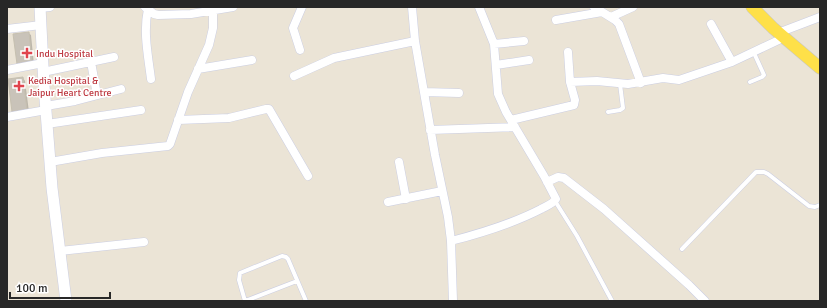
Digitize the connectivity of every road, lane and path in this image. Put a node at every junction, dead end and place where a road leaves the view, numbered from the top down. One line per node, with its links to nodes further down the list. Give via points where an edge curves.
1 (43, 7): 17 (street)
2 (233, 7): 11 (street)
3 (302, 7): 23 (street, via 293,28)
4 (412, 7): 20 (street)
5 (479, 7): 22 (street)
6 (594, 7): 12 (street)
7 (633, 7): 13 (street)
8 (753, 7): 19 (main road)
9 (147, 8): 10 (street, via 158,15); 37 (street, via 145,35)
10 (190, 10): 11 (street)
11 (213, 10): 34 (street, via 212,36)
12 (602, 12): 13 (street); 15 (street)
13 (611, 17): 40 (street, via 619,24)
14 (820, 17): 19 (street)
15 (556, 20)
16 (711, 24): 30 (street)
17 (41, 25): 18 (street); 33 (street)
18 (7, 29)
19 (780, 35): 25 (street); 31 (main road)
20 (415, 41): 36 (street, via 334,58); 43 (street)
21 (524, 41): 22 (street)
22 (494, 44): 32 (street)
23 (300, 50)
24 (568, 52): 38 (street)
25 (754, 53): 30 (street); 39 (lane, via 764,74)
26 (114, 57): 29 (street)
27 (252, 60): 34 (street)
28 (529, 60): 32 (street)
29 (91, 62): 33 (street); 45 (street)
30 (732, 62): 40 (street, via 680,80 663,78)
31 (817, 63)
32 (496, 65): 52 (street, via 498,94)
33 (43, 67): 35 (street); 46 (street)
34 (198, 69): 50 (street)
35 (7, 70)
36 (294, 76)
37 (151, 79)
38 (570, 82): 41 (street); 52 (street, via 575,100 573,106)
39 (750, 82)
40 (641, 83): 41 (street)
41 (620, 84): 48 (lane, via 623,108)
42 (121, 89): 45 (street)
43 (424, 92): 44 (street); 53 (street)
44 (459, 92)
45 (97, 95): 46 (street)
46 (46, 108): 49 (street); 51 (street)
47 (141, 110): 51 (street)
48 (608, 112)
49 (7, 117)
50 (178, 120): 54 (street, via 168,146); 56 (street, via 229,118 269,109)
51 (47, 124): 54 (street)
52 (513, 124): 53 (street); 57 (street)
53 (430, 130): 58 (street)
54 (50, 162): 66 (street)
55 (400, 162): 59 (street)
56 (308, 176)
57 (547, 182): 60 (street, via 556,196); 73 (street, via 558,177 564,178 604,209)
58 (442, 191): 59 (street); 63 (street)
59 (406, 199): 61 (street)
60 (555, 201): 63 (street, via 498,228); 72 (lane)
61 (388, 202)
62 (820, 205): 65 (lane, via 809,206 768,174 756,172)
63 (450, 240): 71 (street)
64 (144, 242): 66 (street)
65 (682, 249)
66 (60, 251): 68 (street)
67 (297, 281): 69 (lane); 69 (lane, via 286,257 279,257 240,273 239,280); 70 (lane)
68 (66, 301)
69 (245, 301)
70 (306, 301)
71 (453, 301)
72 (612, 301)
73 (705, 301)

